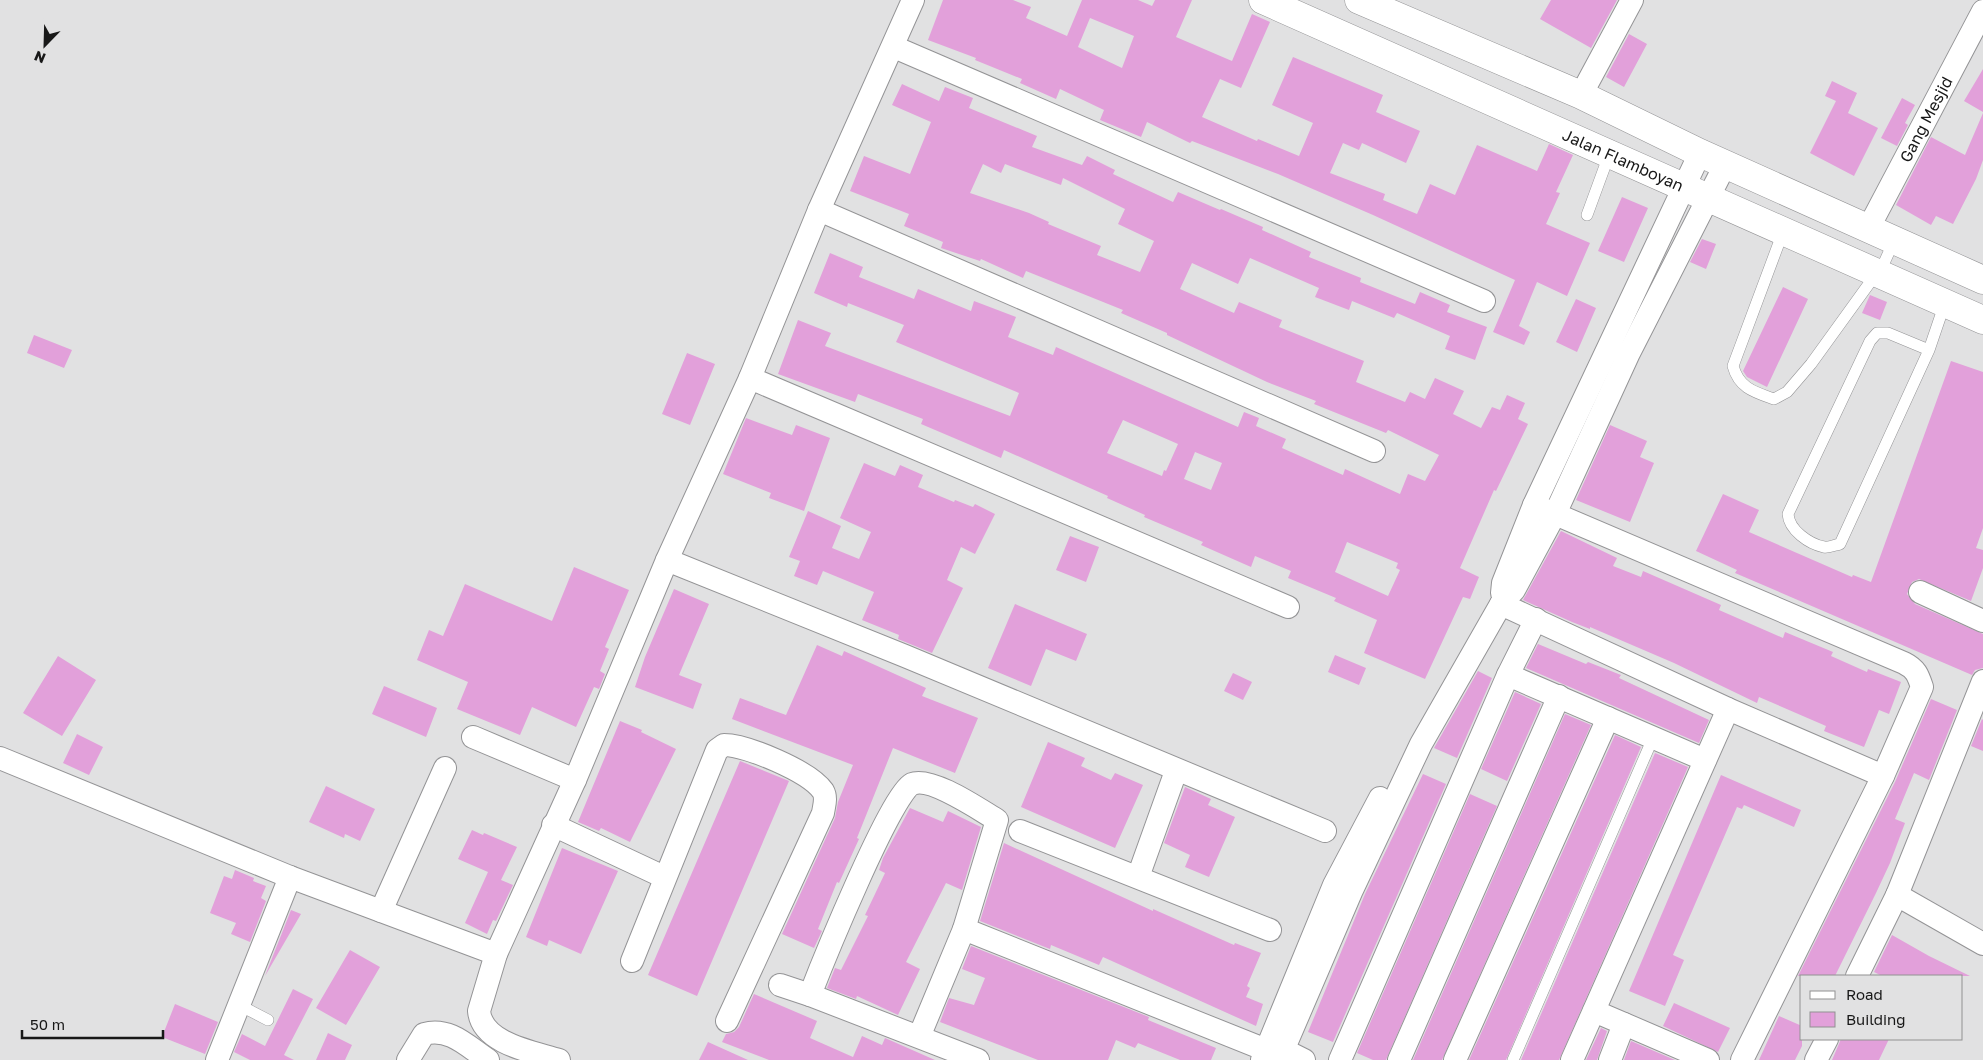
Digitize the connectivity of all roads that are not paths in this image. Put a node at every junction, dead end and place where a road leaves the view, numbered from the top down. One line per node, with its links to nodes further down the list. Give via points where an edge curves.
1 (914, 0): 6 (street)
2 (1262, 0): 9 (main road, Jalan Flamboyan)
3 (1359, 0): 7 (main road)
4 (1632, 0): 7 (street)
5 (1983, 11): 14 (street, Gang Mesjid)
6 (894, 47): 12 (street); 19 (street)
7 (1581, 95): 8 (main road)
8 (1700, 153): 10 (main road); 11 (street)
9 (1609, 155): 11 (main road, Jalan Flamboyan); 13 (lane)
10 (1725, 165): 11 (street); 14 (main road)
11 (1695, 193): 15 (main road, Jalan Flamboyan); 25 (street); 26 (street, via 1629,353)
12 (819, 210): 23 (street); 24 (street)
13 (1588, 215)
14 (1868, 229): 16 (main road)
15 (1783, 232): 17 (main road, Jalan Flamboyan); 17 (lane, via 1733,366 1737,378 1749,390 1774,399 1787,392)
16 (1894, 241): 17 (lane); 18 (main road)
17 (1877, 273): 20 (main road, Jalan Flamboyan)
18 (1983, 280)
19 (1484, 302)
20 (1945, 303): 21 (main road, Jalan Flamboyan); 22 (lane)
21 (1983, 320)
22 (1929, 350): 22 (lane, via 1840,544 1824,547 1795,532 1789,524 1788,514 1870,341 1877,333 1888,333)
23 (750, 378): 27 (street); 30 (street)
24 (1374, 452)
25 (1534, 505): 26 (street); 29 (street, via 1503,583)
26 (1555, 514): 29 (street, via 1514,590); 44 (street, via 1913,668 1922,687)
27 (667, 560): 43 (street); 45 (street)
28 (1920, 592): 32 (street)
29 (1501, 604): 31 (street); 69 (street, via 1343,887)
30 (1288, 607)
31 (1536, 619): 33 (street); 36 (street)
32 (1983, 621)
33 (1508, 675): 35 (street); 78 (street)
34 (1983, 680): 52 (street)
35 (1559, 696): 37 (street); 79 (street)
36 (1728, 709): 40 (street); 44 (street)
37 (1608, 718): 39 (street); 80 (street)
38 (473, 737): 45 (street)
39 (1653, 738): 40 (street); 81 (lane)
40 (1706, 760): 63 (street)
41 (1, 762): 49 (street)
42 (445, 768): 53 (street)
43 (1176, 771): 48 (street); 51 (street)
44 (1883, 776): 84 (street)
45 (575, 780): 46 (street)
46 (553, 825): 50 (street); 57 (street)
47 (1020, 831): 51 (street)
48 (1325, 832)
49 (290, 876): 53 (street); 62 (street)
50 (664, 877): 58 (street); 65 (street, via 717,750 724,745 746,749 789,767 822,790 826,800 823,813)
51 (1138, 877): 55 (street)
52 (1897, 895): 56 (street); 59 (street)
53 (381, 911): 57 (street)
54 (964, 929): 61 (street, via 997,820 929,783 913,784 902,792 878,839); 67 (street); 69 (street)
55 (1270, 930)
56 (1983, 944)
57 (496, 954): 70 (street, via 478,1011 479,1018 491,1034)
58 (632, 961)
59 (1857, 975)
60 (780, 985): 61 (street)
61 (810, 995): 67 (street)
62 (239, 1005): 64 (lane); 72 (street)
63 (1594, 1011): 66 (street); 82 (street)
64 (268, 1020)
65 (727, 1021)
66 (1624, 1024): 71 (street); 83 (street)
67 (919, 1037): 76 (street)
68 (1826, 1040): 85 (street)
69 (1273, 1055): 77 (street)
70 (530, 1056): 75 (street)
71 (1694, 1057)
72 (217, 1060)
73 (408, 1060): 74 (street, via 424,1034 437,1030 448,1033)
74 (488, 1060)
75 (559, 1060)
76 (978, 1060)
77 (1304, 1060)
78 (1340, 1060)
79 (1399, 1060)
80 (1455, 1060)
81 (1513, 1060)
82 (1572, 1060)
83 (1610, 1060)
84 (1742, 1060)
85 (1816, 1060)

